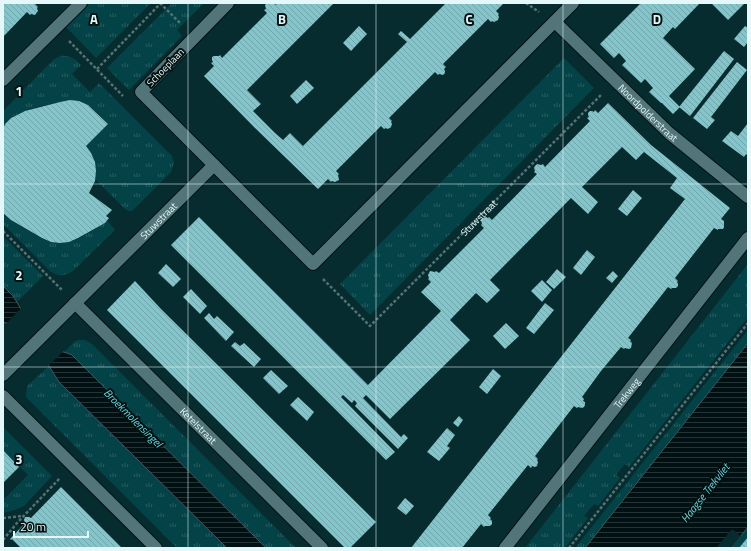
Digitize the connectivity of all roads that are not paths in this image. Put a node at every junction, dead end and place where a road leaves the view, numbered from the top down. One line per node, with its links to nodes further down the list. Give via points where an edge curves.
1 (81, 3): 5 (street)
2 (228, 3): 6 (street, Schoeplaan, via 141,92)
3 (573, 3): 4 (street)
4 (555, 22): 6 (street, via 312,264); 7 (street, Noordpolderstraat, via 673,137)
5 (3, 80)
6 (214, 165): 9 (street, Stuwstraat)
7 (748, 197)
8 (748, 238): 14 (street, Trekweg)
9 (75, 303): 10 (street, Stuwstraat); 13 (street, Ketelstraat)
10 (3, 375)
11 (3, 396): 12 (street)
12 (156, 548)
13 (322, 548)
14 (505, 548)

